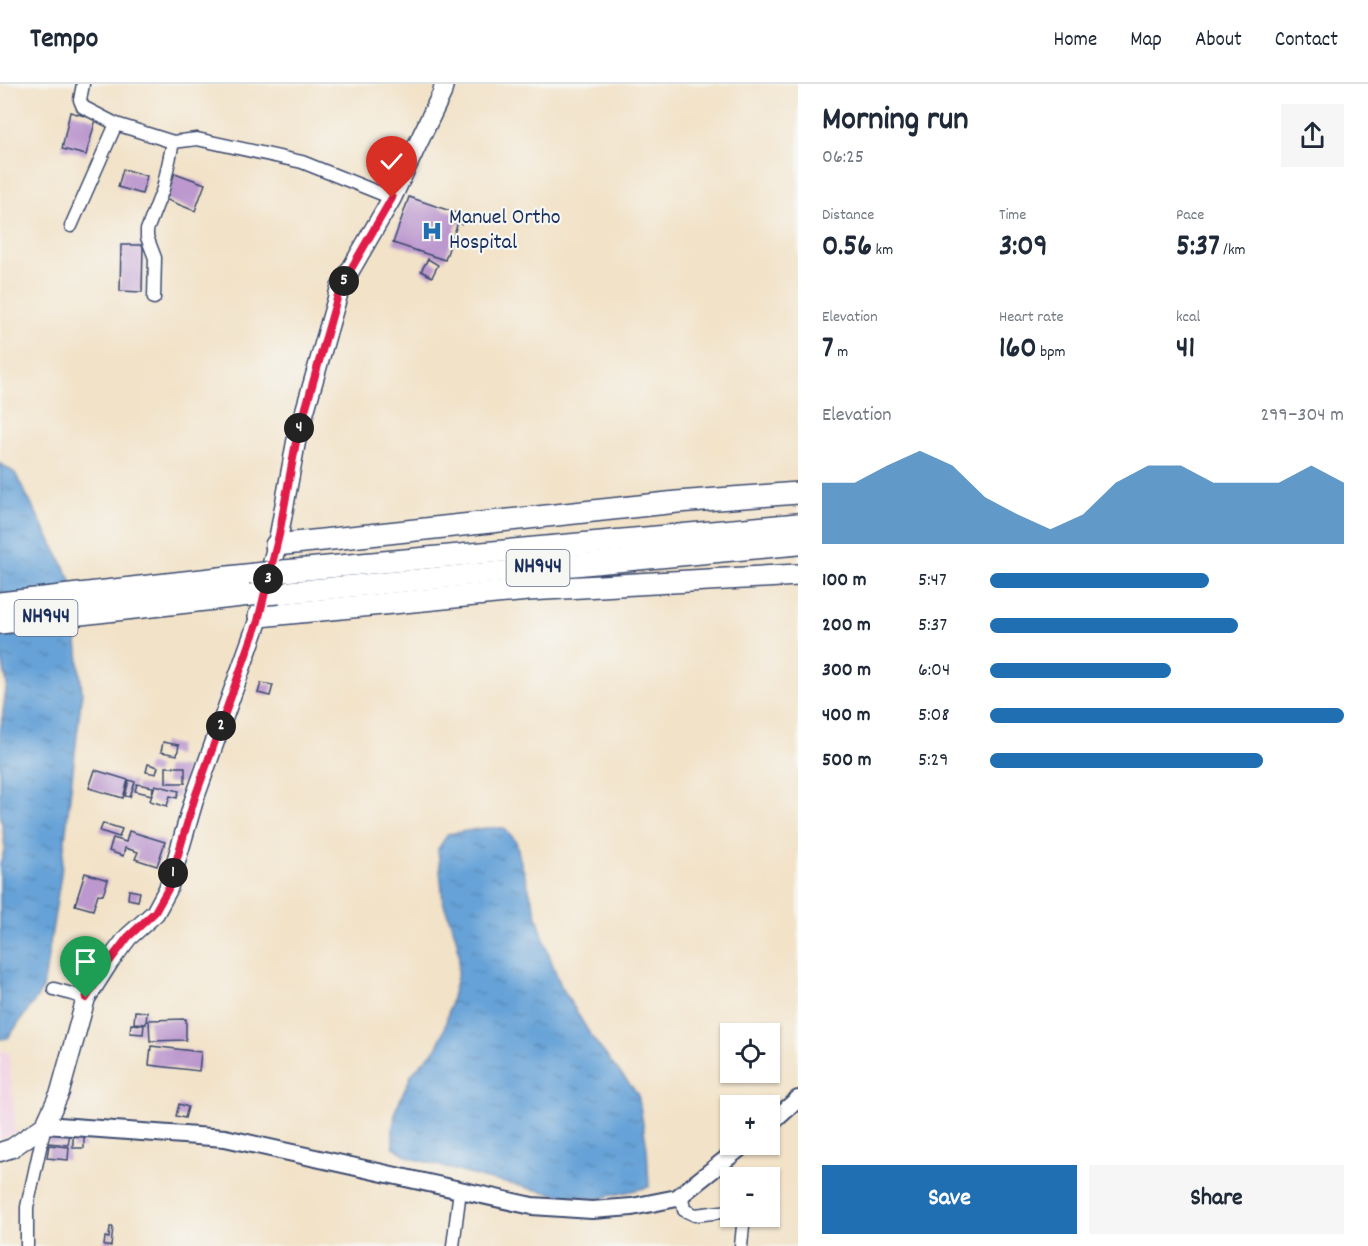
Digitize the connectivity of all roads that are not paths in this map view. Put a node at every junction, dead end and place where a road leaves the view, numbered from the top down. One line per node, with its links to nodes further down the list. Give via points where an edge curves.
1 (83, 84): 3 (street, via 82,107)
2 (444, 84): 5 (main road)
3 (116, 124): 4 (street); 6 (street)
4 (173, 142): 5 (street, via 196,139 302,162); 7 (street, via 165,182 147,230 154,258)
5 (392, 198): 11 (main road, via 340,288 296,442)
6 (71, 226)
7 (154, 297)
8 (798, 493): 11 (highway, via 677,502)
9 (798, 524): 14 (highway, NH944 / NH944, bridge, via 255,574)
10 (798, 544): 14 (highway, NH944 / NH944, bridge, via 279,593)
11 (276, 545): 15 (main road)
12 (798, 575): 15 (highway, via 528,590)
13 (0, 603): 14 (highway, NH944 / NH944)
14 (91, 603): 16 (highway, NH944 / NH944)
15 (259, 616): 18 (main road, via 194,800 168,889 155,912 128,937)
16 (0, 623)
17 (54, 989): 18 (street)
18 (86, 998): 21 (main road, via 60,1092)
19 (798, 1100): 20 (street)
20 (780, 1115)
21 (45, 1125): 22 (main road); 24 (street, via 225,1138); 28 (street, via 27,1207)
22 (0, 1152)
23 (732, 1155): 25 (street)
24 (460, 1190): 25 (street, via 532,1206 592,1210 632,1207); 29 (street)
25 (682, 1196): 26 (street, via 684,1210 695,1215)
26 (720, 1212)
27 (743, 1227): 30 (street)
28 (27, 1246)
29 (453, 1246)
30 (741, 1246)

